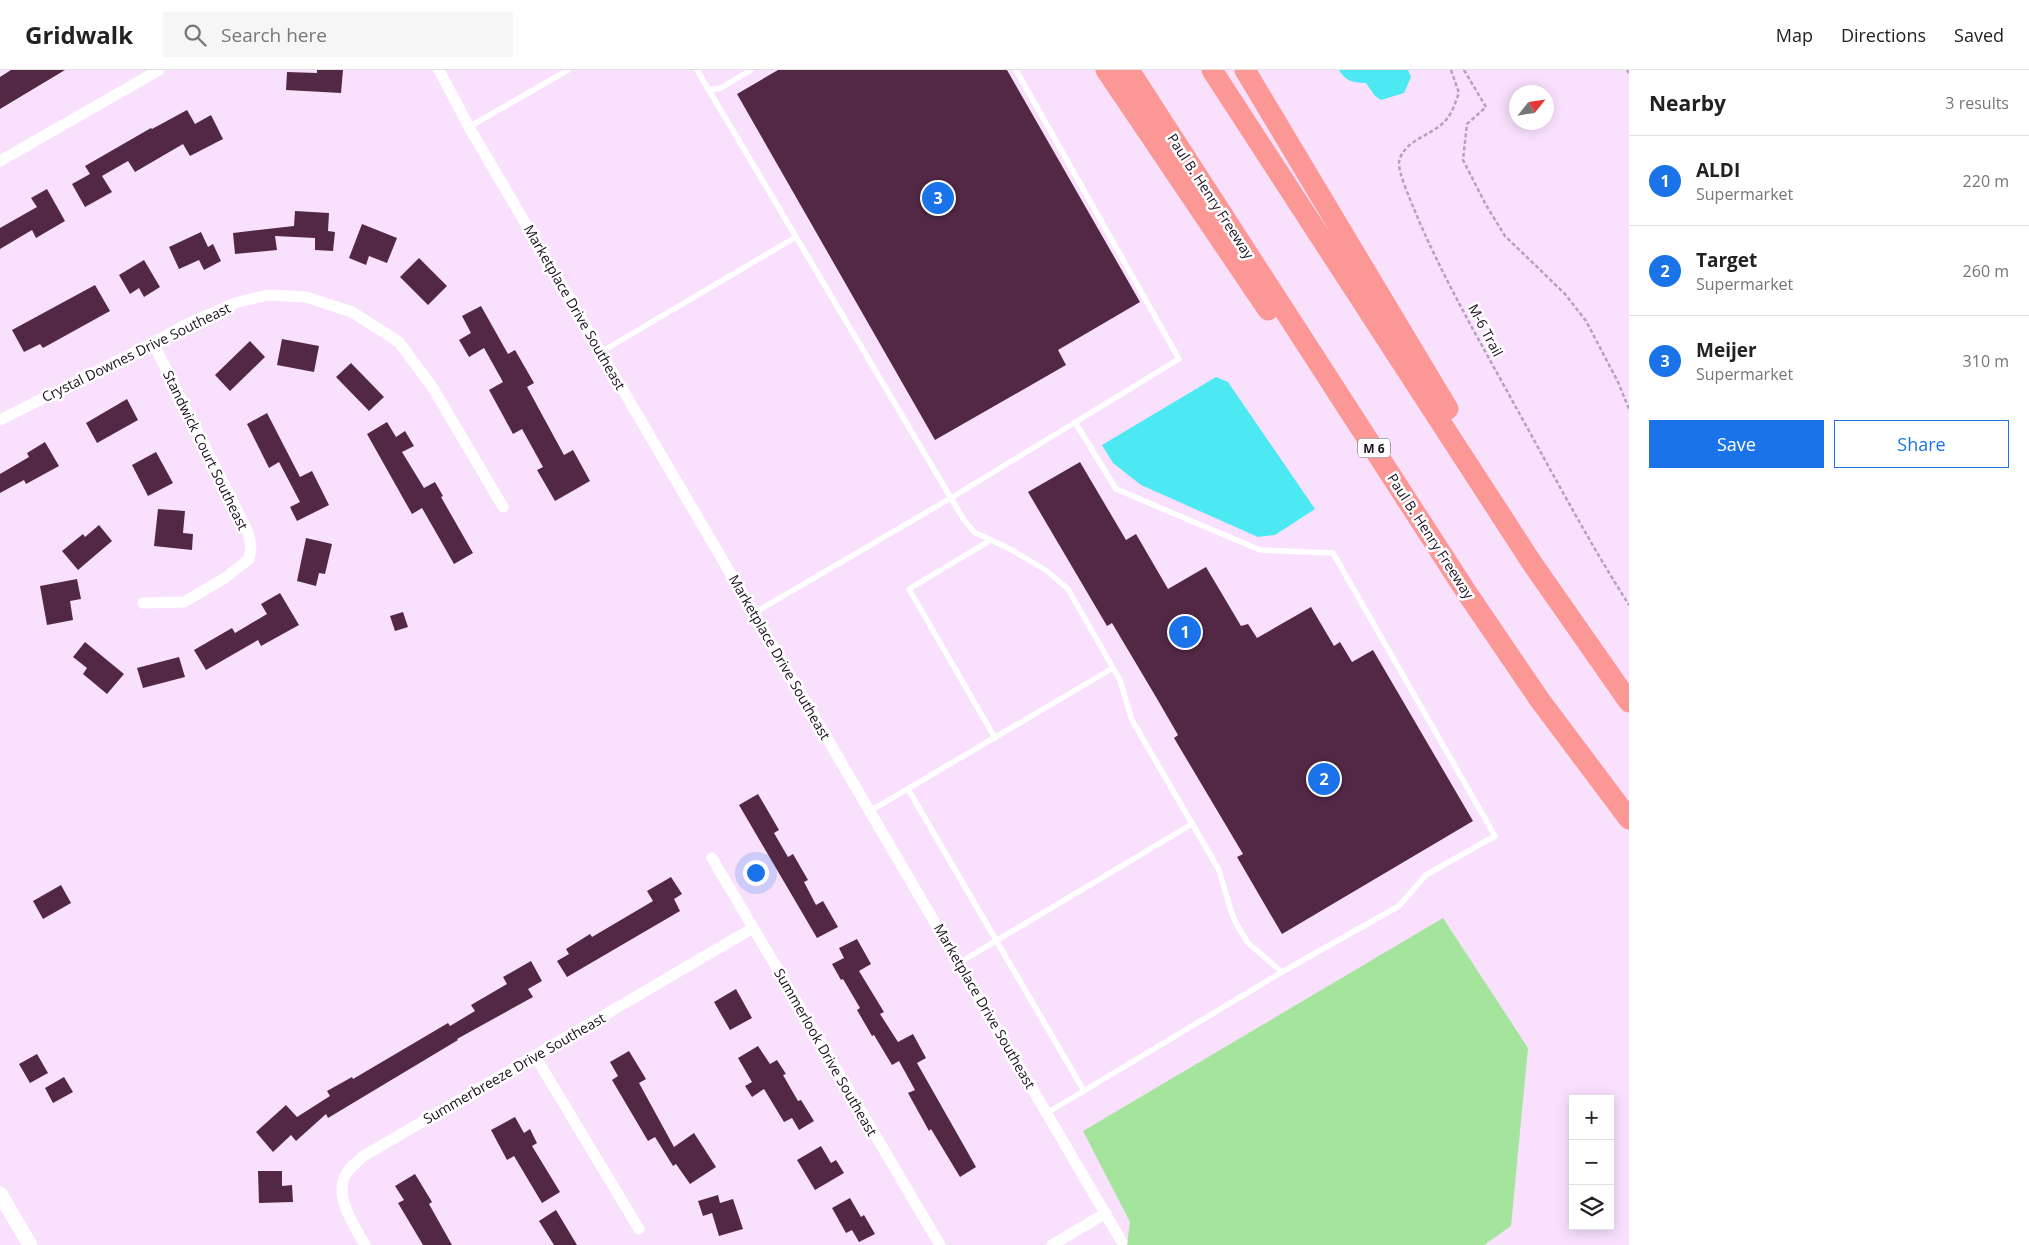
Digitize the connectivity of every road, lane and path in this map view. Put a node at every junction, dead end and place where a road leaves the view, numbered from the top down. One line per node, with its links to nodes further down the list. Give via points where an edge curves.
1 (159, 70): 15 (street)
2 (439, 70): 14 (street, Marketplace Drive Southeast)
3 (568, 70): 14 (lane)
4 (697, 70): 13 (lane)
5 (751, 70): 13 (lane, via 721,88)
6 (1016, 70): 21 (lane, via 1179,360)
7 (1106, 70): 26 (highway, via 1388,487)
8 (1129, 70): 26 (highway, Paul B. Henry Freeway / M 6)
9 (1212, 70): 25 (highway)
10 (1246, 70): 25 (highway, via 1445,404)
11 (1451, 70): 28 (path, M-6 Trail, via 1459,93 1452,111 1443,123 1402,154 1399,164 1409,197 1431,248 1493,366 1603,565)
12 (1464, 70): 19 (path, via 1486,108 1467,124 1463,160 1505,236 1564,294 1586,321)
13 (709, 90): 16 (lane)
14 (468, 126): 18 (street, Marketplace Drive Southeast)
15 (0, 161)
16 (796, 237): 18 (lane); 22 (lane)
17 (153, 343): 20 (street, Crystal Downes Drive Southeast); 23 (street, Crystal Downes Drive Southeast, via 235,303 268,295 306,297 352,312 399,342 432,388); 27 (street, Standwick Court Southeast, via 248,532 251,547 249,559 225,578 184,602)
18 (601, 352): 29 (street, Marketplace Drive Southeast)
19 (1629, 409)
20 (0, 420)
21 (1076, 422): 22 (lane); 41 (lane, via 1116,488 1260,550 1333,553 1494,836 1426,875 1399,906)
22 (951, 498): 24 (lane, via 974,532); 29 (lane)
23 (503, 507)
24 (991, 540): 30 (lane, via 1047,571 1068,590); 32 (lane, via 909,589)
25 (1532, 563): 31 (highway)
26 (1467, 593): 35 (highway, Paul B. Henry Freeway / M 6, via 1539,699)
27 (142, 603)
28 (1629, 605)
29 (754, 613): 34 (street, Marketplace Drive Southeast)
30 (1113, 668): 32 (lane); 36 (lane, via 1132,720)
31 (1629, 702)
32 (995, 738): 33 (lane)
33 (908, 789): 34 (lane); 39 (lane)
34 (870, 811): 40 (street, Marketplace Drive Southeast)
35 (1629, 819)
36 (1192, 824): 39 (lane); 41 (lane, via 1219,870 1231,911 1248,943)
37 (712, 858): 38 (street, Summerlook Drive Southeast)
38 (753, 928): 42 (street, Summerbreeze Drive Southeast); 51 (street, Summerlook Drive Southeast)
39 (996, 940): 40 (lane); 43 (lane)
40 (959, 962): 44 (street, Marketplace Drive Southeast)
41 (1282, 972): 43 (lane)
42 (535, 1056): 47 (street); 50 (street, Summerbreeze Drive Southeast, via 362,1157 347,1172 341,1191 351,1220)
43 (1084, 1090): 44 (lane)
44 (1047, 1113): 46 (street, Marketplace Drive Southeast)
45 (0, 1194): 49 (street)
46 (1106, 1214): 48 (street, Marketplace Drive Southeast); 52 (street)
47 (639, 1229)
48 (1122, 1242)
49 (30, 1245)
50 (365, 1245)
51 (940, 1245)
52 (1052, 1245)

